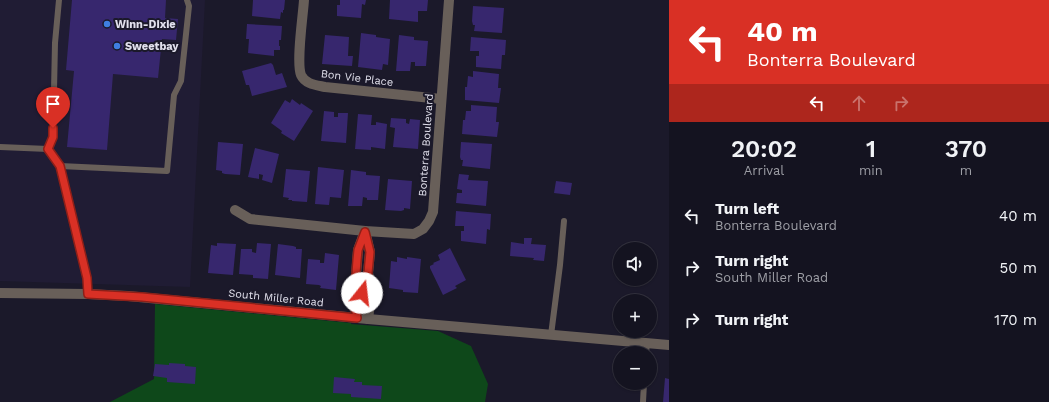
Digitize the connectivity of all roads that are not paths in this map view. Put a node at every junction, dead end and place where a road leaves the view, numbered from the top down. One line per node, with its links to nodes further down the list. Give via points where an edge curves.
1 (59, 0): 7 (lane, via 55,43 53,137)
2 (187, 0): 8 (lane, via 189,6 181,81 174,95 167,171)
3 (304, 0): 5 (street, Bon Vie Place, via 299,63 301,76 310,84)
4 (449, 0): 5 (street, Bonterra Boulevard)
5 (441, 99): 11 (street, Bonterra Boulevard, via 433,212 430,221 424,229 414,234)
6 (0, 147): 7 (lane)
7 (48, 149): 8 (lane)
8 (60, 166): 14 (lane, via 87,278)
9 (234, 210): 11 (street, Bonterra Boulevard, via 250,219)
10 (564, 222): 17 (lane)
11 (365, 232): 12 (street, via 370,252); 15 (street, via 357,260 354,302)
12 (368, 273): 15 (street, via 363,282); 16 (street, via 371,289)
13 (0, 293): 14 (street, South Miller Road)
14 (88, 294): 15 (street, South Miller Road)
15 (357, 318): 16 (street, South Miller Road)
16 (368, 319): 17 (street, South Miller Road)
17 (551, 335): 19 (street, South Miller Road)
18 (669, 345): 20 (street, South Miller Road)
19 (632, 346)
20 (657, 347)
21 (644, 390): 22 (lane)
22 (643, 402)

